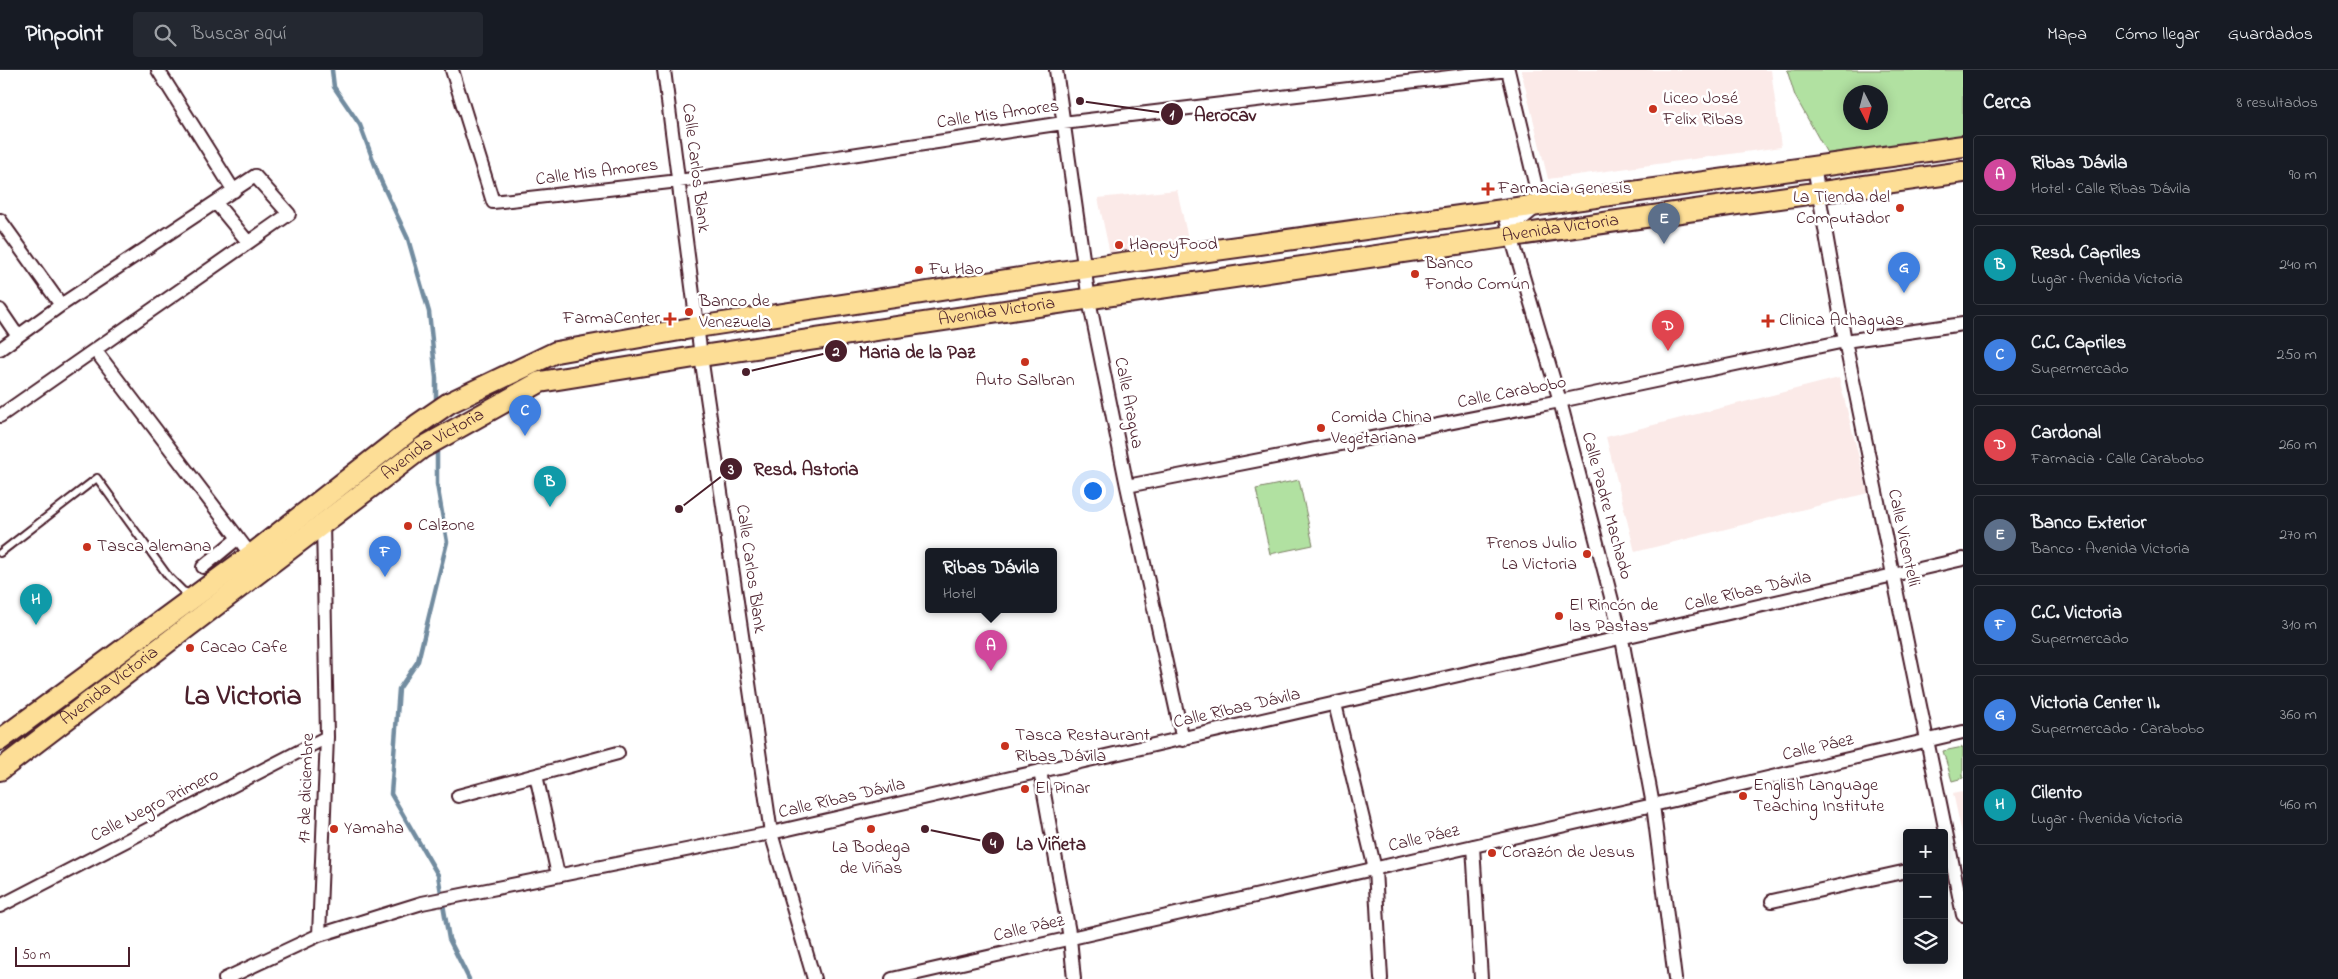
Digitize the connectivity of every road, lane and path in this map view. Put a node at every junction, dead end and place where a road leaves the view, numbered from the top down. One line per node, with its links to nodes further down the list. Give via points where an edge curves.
1 (158, 70): 11 (street)
2 (452, 70): 10 (street, Calle Mis Amores, via 493,202)
3 (664, 70): 10 (street, Calle Carlos Blank)
4 (1056, 70): 6 (street, Calle Aragua)
5 (1508, 70): 6 (street, Calle Mis Amores); 14 (street)
6 (1063, 123): 10 (street, Calle Mis Amores); 18 (street, Calle Aragua)
7 (1963, 146): 8 (main road, Avenida Victoria)
8 (1814, 167): 12 (street, Calle Vicentelli); 14 (main road, Avenida Victoria)
9 (1963, 172): 12 (main road, Avenida Victoria)
10 (679, 181): 23 (street, Calle Carlos Blank)
11 (234, 191): 13 (street); 17 (street, via 255,176 288,214)
12 (1819, 193): 16 (main road, Avenida Victoria); 25 (street, Calle Vicentelli)
13 (216, 203): 17 (street); 20 (street)
14 (1540, 204): 16 (main road, Avenida Victoria)
15 (0, 220): 20 (street)
16 (1507, 223): 18 (main road, Avenida Victoria); 19 (main road, Avenida Victoria); 29 (street, Calle Padre Machado)
17 (248, 242): 27 (street)
18 (1086, 268): 19 (street, Calle Aragua); 23 (main road, Avenida Victoria)
19 (1089, 300): 28 (main road, Avenida Victoria); 31 (street, Calle Aragua)
20 (61, 305): 24 (street)
21 (0, 310): 24 (street)
22 (1963, 324): 25 (street, Calle Carabobo)
23 (697, 327): 28 (street, Calle Carlos Blank); 35 (main road, Avenida Victoria, via 556,352 449,403)
24 (17, 336): 26 (street)
25 (1845, 341): 29 (street, Calle Carabobo); 38 (street, Calle Vicentelli)
26 (0, 349)
27 (95, 350): 30 (street); 33 (street)
28 (701, 356): 32 (main road, Avenida Victoria, via 540,382 422,448); 54 (street, Calle Carlos Blank)
29 (1560, 401): 31 (street, Calle Carabobo); 40 (street, Calle Padre Machado)
30 (0, 416)
31 (1127, 486): 45 (street, Calle Aragua)
32 (322, 522): 43 (street, 17 de diciembre); 48 (main road, Avenida Victoria)
33 (238, 538): 35 (street); 37 (street)
34 (0, 553): 39 (lane, via 98,478 168,576 182,591)
35 (252, 555): 39 (main road, Avenida Victoria)
36 (1963, 559): 38 (street, Calle Ríbas Dávila)
37 (203, 567)
38 (1892, 577): 40 (street, Calle Ríbas Dávila); 46 (street, Calle Vicentelli)
39 (198, 595): 44 (main road, Avenida Victoria)
40 (1622, 639): 41 (street, Calle Ríbas Dávila); 52 (street, Calle Padre Machado)
41 (1335, 704): 45 (street, Calle Ríbas Dávila); 57 (street)
42 (1963, 732): 46 (street, Calle Páez)
43 (327, 736): 61 (street, Calle Negro Primero); 63 (street, 17 de diciembre)
44 (0, 740)
45 (1183, 740): 49 (street, Calle Ríbas Dávila)
46 (1928, 740): 52 (street, Calle Páez); 53 (street, Calle Vicentelli)
47 (618, 753): 50 (street)
48 (0, 770)
49 (1040, 771): 54 (street, Calle Ríbas Dávila); 64 (street)
50 (536, 775): 51 (street); 59 (street)
51 (458, 796)
52 (1653, 805): 55 (street, Calle Páez); 71 (street, Calle Padre Machado)
53 (1942, 829)
54 (771, 833): 59 (street, Calle Ríbas Dávila); 66 (street, Calle Carlos Blank)
55 (1473, 846): 57 (street, Calle Páez); 70 (street)
56 (1948, 865): 62 (street, Calle Vicentelli)
57 (1375, 869): 64 (street, Calle Páez); 69 (street)
58 (1903, 872): 60 (street)
59 (558, 875): 63 (street, Calle Ríbas Dávila, via 457,895)
60 (1772, 900)
61 (0, 906)
62 (1963, 914)
63 (319, 935): 65 (street, Calle Ríbas Dávila)
64 (1070, 938): 67 (street, Calle Páez); 68 (street)
65 (225, 979)
66 (814, 979)
67 (892, 979)
68 (1074, 979)
69 (1381, 979)
70 (1481, 979)
71 (1676, 979)

